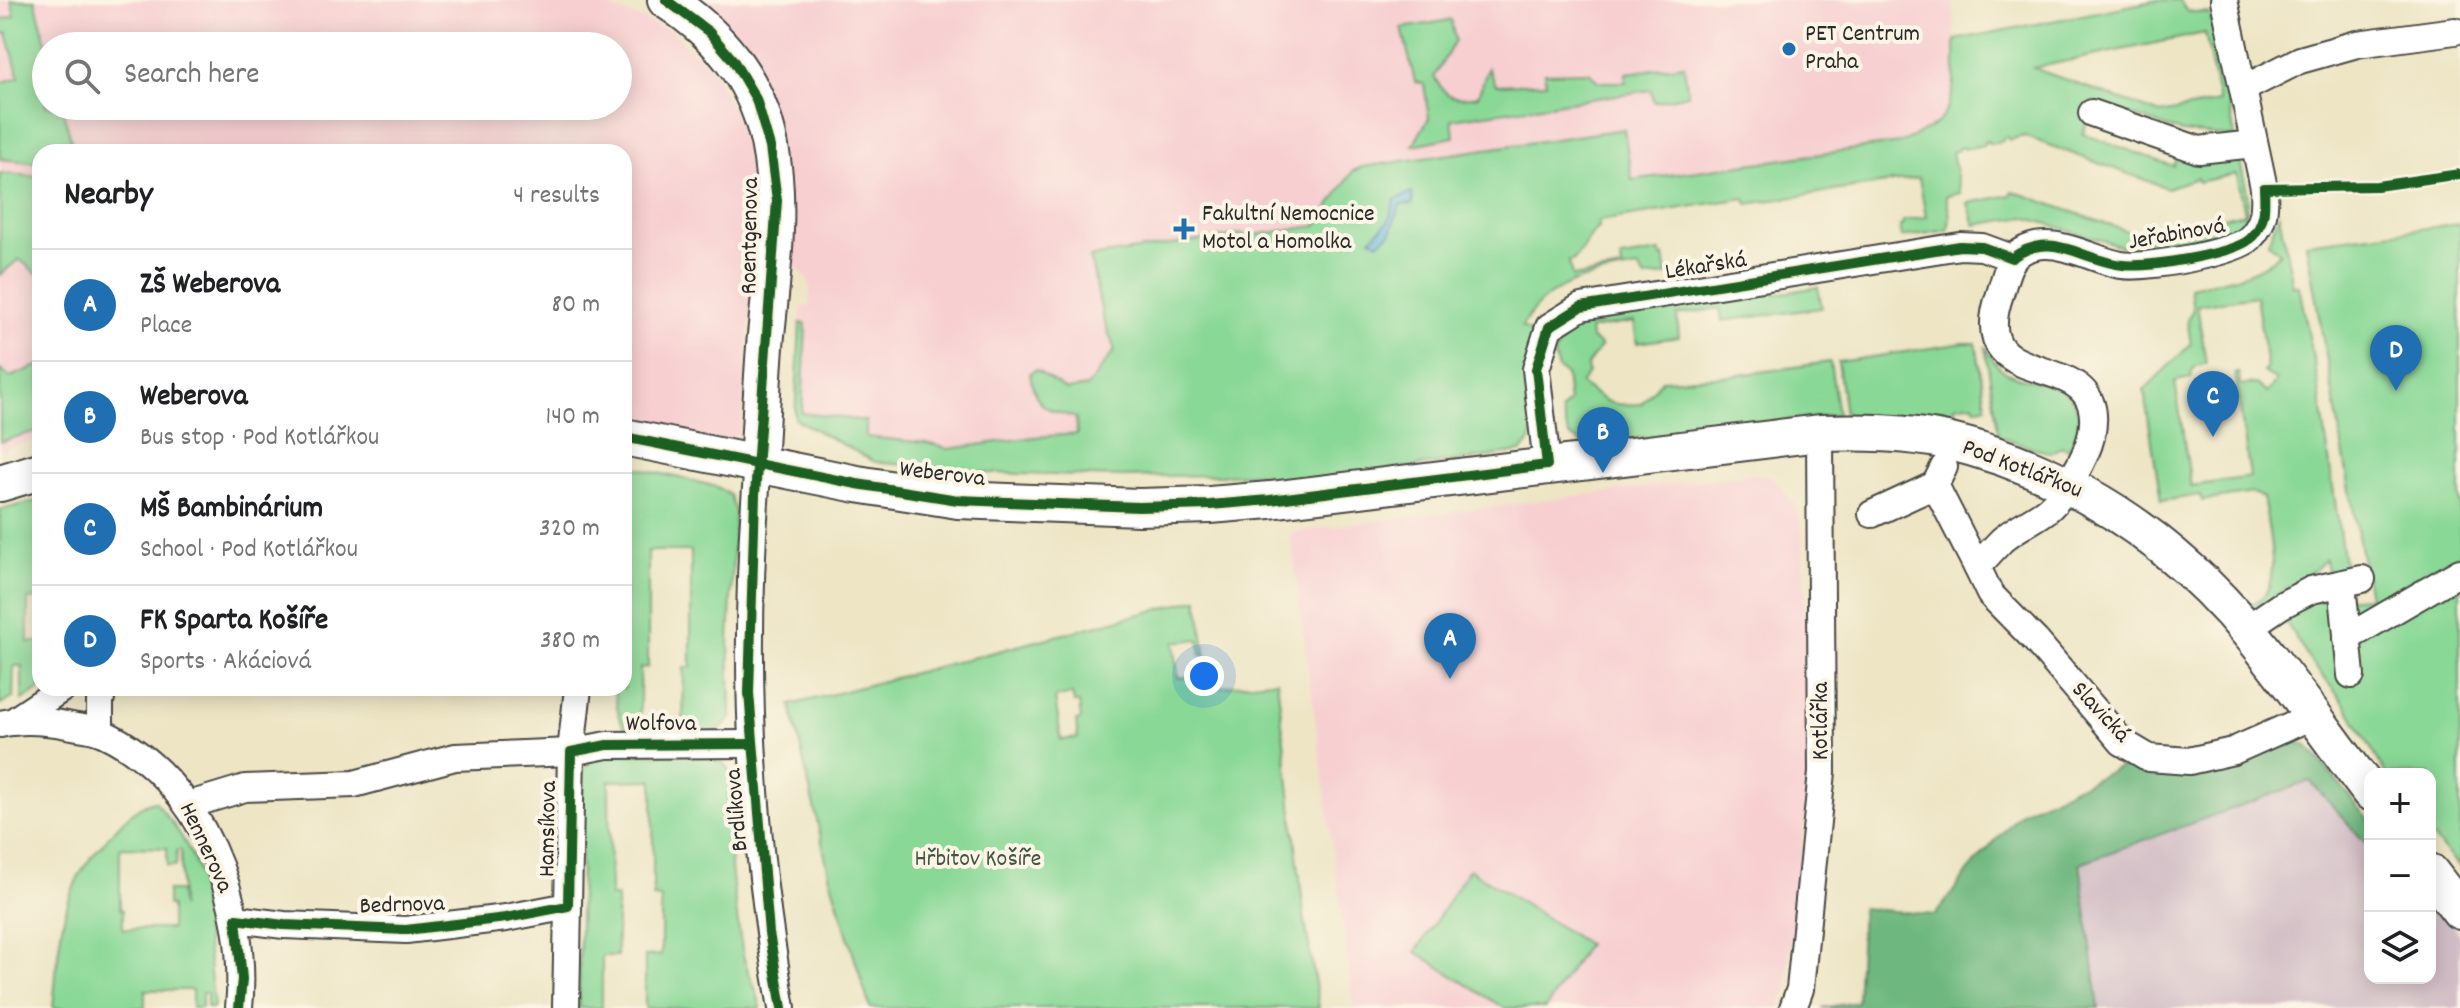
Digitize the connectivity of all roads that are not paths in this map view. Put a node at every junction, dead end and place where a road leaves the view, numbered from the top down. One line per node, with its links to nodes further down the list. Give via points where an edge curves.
1 (666, 0): 10 (street, Roentgenova, via 709,32 733,60 756,99 770,147 777,201)
2 (2224, 0): 4 (street, Jeřabinová)
3 (2455, 31): 4 (street, via 2357,44 2300,60)
4 (2243, 89): 6 (street, Jeřabinová)
5 (2092, 113): 6 (street, via 2199,150)
6 (2254, 144): 7 (street, Jeřabinová, via 2265,217 2249,240 2220,252 2150,265 2122,265 2045,245)
7 (2012, 258): 11 (street, Lékařská, via 1960,246 1581,307 1549,327 1536,369); 14 (street, via 1994,310 2001,351 2015,361 2056,373 2084,392 2094,409 2090,439)
8 (1820, 433): 11 (street, Pod Kotlářkou); 14 (street, Pod Kotlářkou, via 1873,432 1945,441); 38 (street, Kotlářka, via 1822,772 1800,989)
9 (632, 439): 10 (street, Weberova)
10 (758, 464): 11 (street, Weberova, via 958,500 1139,507 1270,500); 27 (street, Brdlíkova, via 749,693)
11 (1547, 465)
12 (32, 473): 13 (street)
13 (0, 483)
14 (2068, 485): 16 (street, via 2049,509 2004,539); 18 (street, Pod Kotlářkou, via 2157,540)
15 (1872, 514): 16 (street, Slavická, via 1940,476)
16 (1977, 567): 24 (street, Slavická, via 1990,594 2122,742 2149,758 2189,761 2233,751)
17 (2460, 572): 19 (street)
18 (2246, 629): 19 (street, via 2311,590 2352,581); 24 (street, Pod Kotlářkou)
19 (2347, 638): 20 (street)
20 (2351, 675)
21 (50, 696): 25 (street)
22 (102, 696): 26 (street)
23 (577, 696): 28 (street, Hamsíkova)
24 (2312, 716): 29 (street, Pod Kotlářkou)
25 (6, 723): 26 (street, Hennerova, via 51,722)
26 (100, 732): 30 (street, Hennerova, via 159,770)
27 (752, 744): 28 (street, Wolfova, via 607,745); 37 (street, Brdlíkova, via 769,933)
28 (571, 752): 30 (street, Wolfova, via 455,757 354,784 245,788); 32 (street, Hamsíkova)
29 (2364, 784)
30 (189, 805): 34 (street, Hennerova, via 221,871)
31 (2436, 880): 33 (street)
32 (568, 906): 34 (street, Bedrnova, via 406,930); 36 (street, Hamsíkova)
33 (2460, 911)
34 (236, 919): 35 (street, Hennerova)
35 (239, 1008)
36 (566, 1008)
37 (782, 1008)
38 (1793, 1008)

